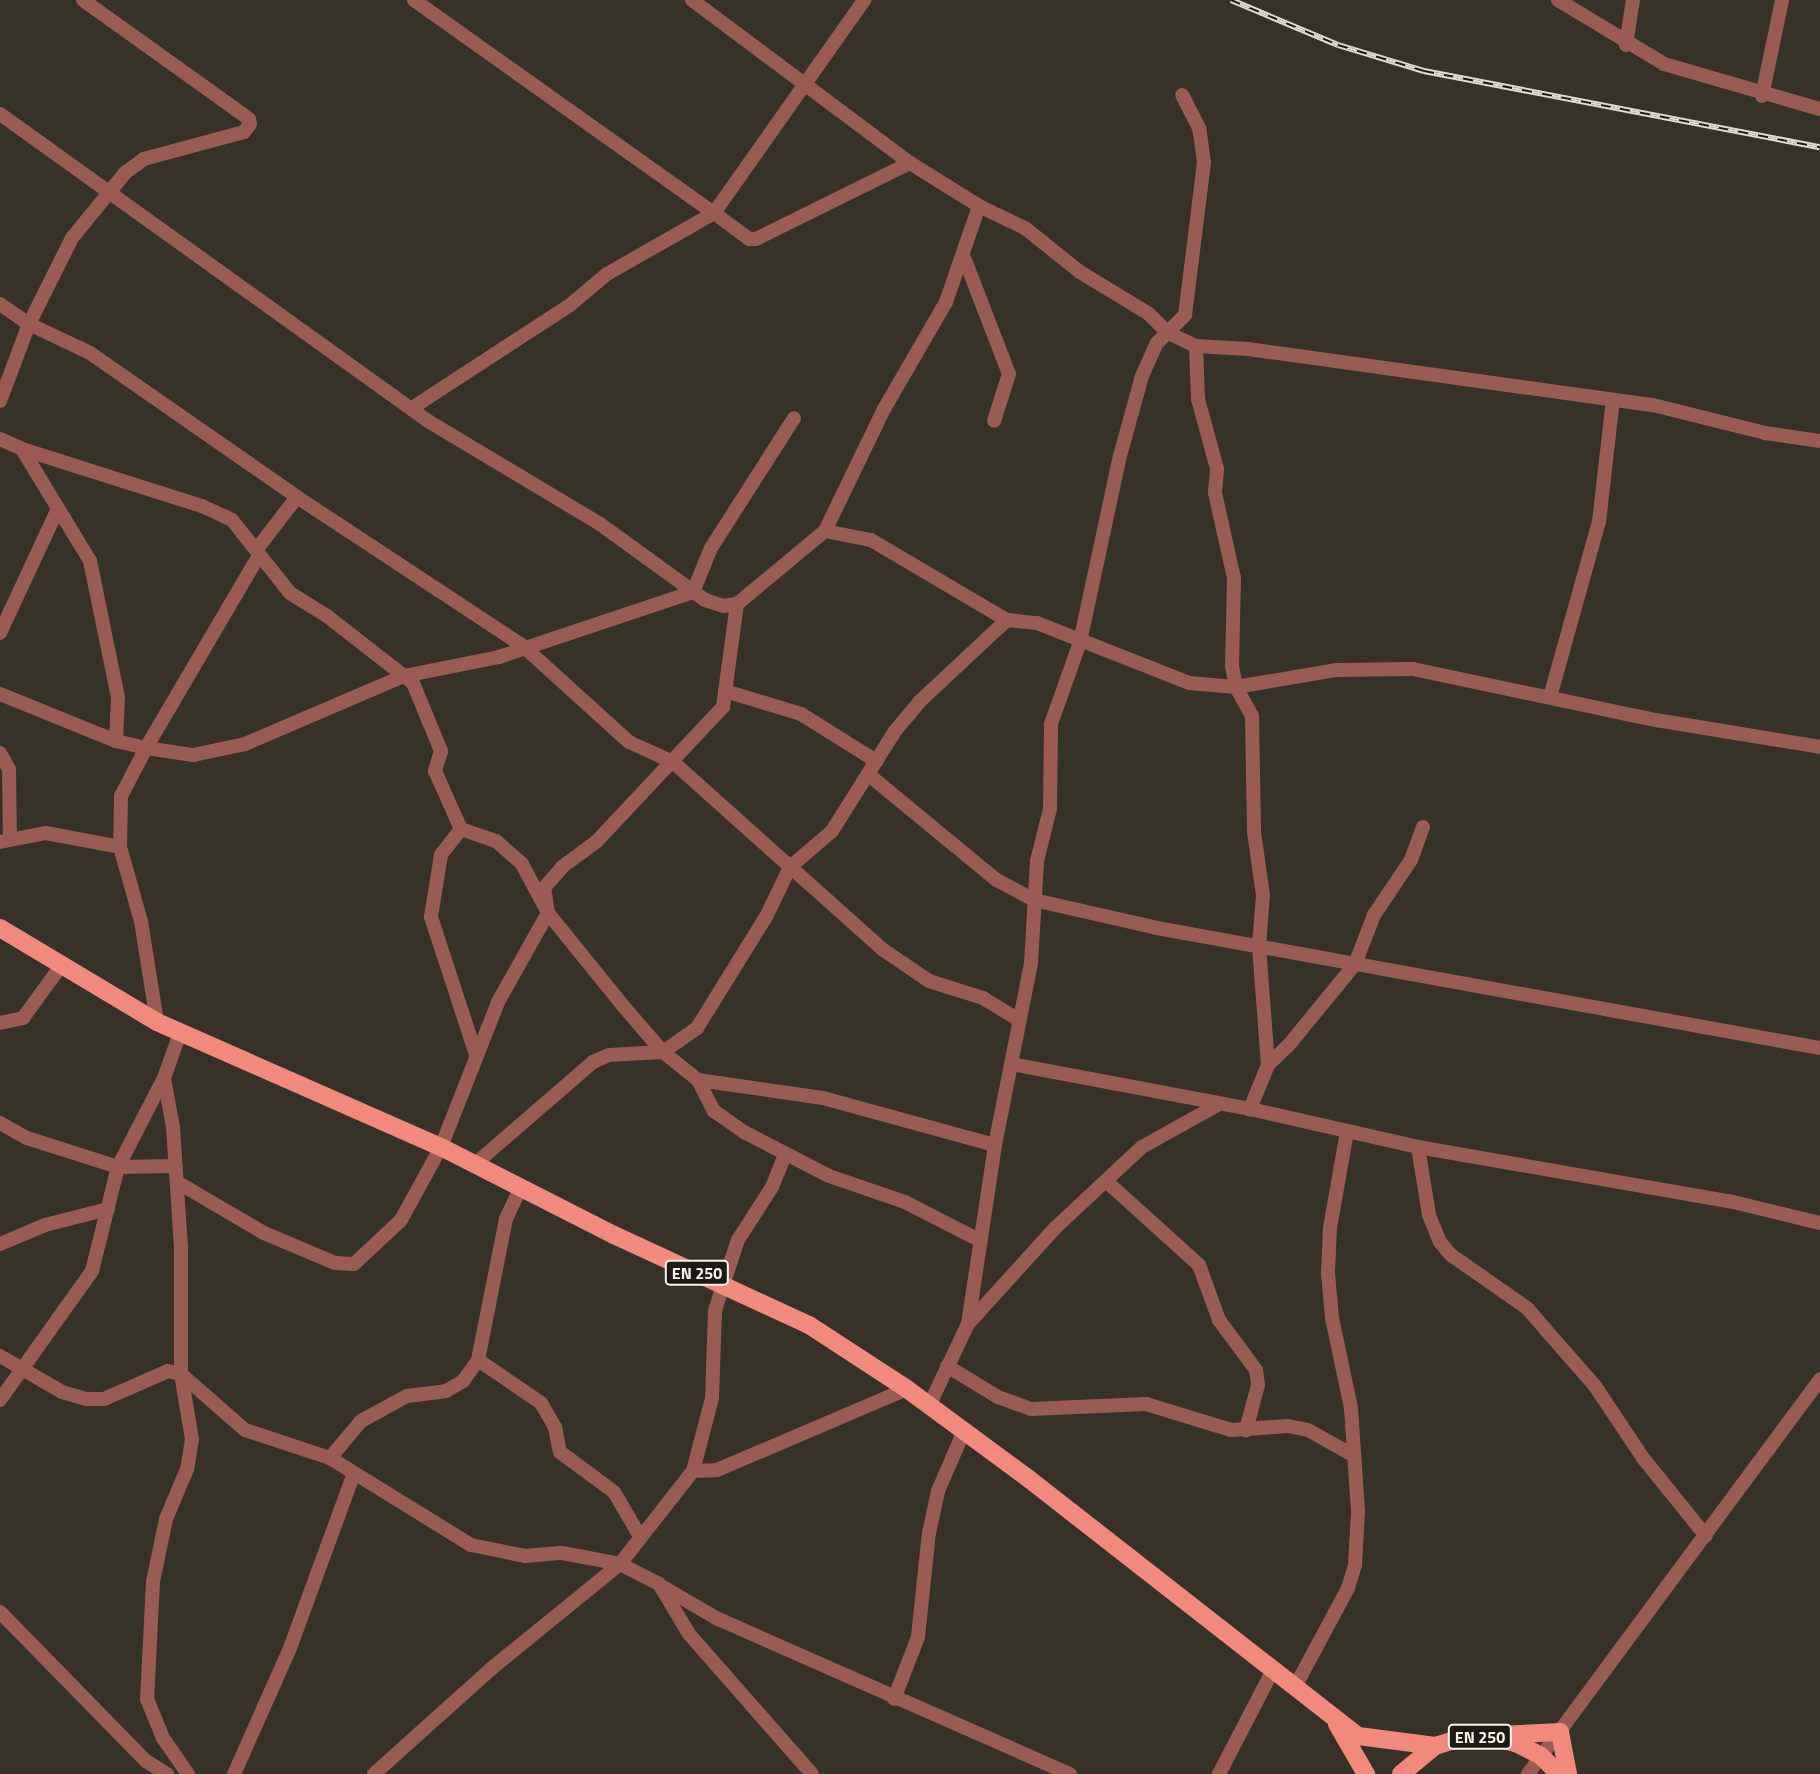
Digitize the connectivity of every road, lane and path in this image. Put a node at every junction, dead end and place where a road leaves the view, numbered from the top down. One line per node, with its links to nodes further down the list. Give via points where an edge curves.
1 (83, 0): 15 (street, via 250,120 244,132 144,159)
2 (414, 0): 17 (street)
3 (692, 0): 9 (street)
4 (864, 0): 9 (street)
5 (1558, 0): 8 (street)
6 (1633, 0): 8 (street)
7 (1782, 0): 11 (street)
8 (1626, 45): 11 (street, via 1664,64)
9 (803, 81): 14 (street); 17 (street)
10 (1182, 95): 21 (street, via 1199,128 1204,162 1185,315)
11 (1762, 96): 12 (street)
12 (1820, 109)
13 (0, 114): 15 (street)
14 (910, 163): 16 (street); 17 (street, via 756,239 749,239)
15 (107, 193): 20 (street, via 72,238); 25 (street)
16 (979, 206): 18 (street); 21 (street, via 1026,228 1080,272 1149,314)
17 (714, 213): 25 (street, via 607,274 570,305)
18 (965, 260): 27 (street, via 1009,374); 33 (street, via 884,409)
19 (0, 304): 20 (street)
20 (29, 324): 24 (street); 31 (street, via 90,353)
21 (1168, 333): 22 (street); 39 (street, via 1157,343 1138,389)
22 (1196, 346): 23 (street, via 1248,349); 42 (street, via 1198,399 1217,469 1214,493 1234,578)
23 (1613, 400): 29 (street); 45 (street, via 1599,522)
24 (0, 401)
25 (412, 408): 35 (street, via 600,524)
26 (794, 418): 35 (street, via 711,548)
27 (994, 421)
28 (0, 439): 30 (street)
29 (1820, 441)
30 (22, 449): 32 (street); 34 (street, via 202,506 232,520)
31 (297, 497): 34 (street); 40 (street)
32 (57, 511): 38 (street); 46 (street, via 92,566 118,697)
33 (825, 531): 36 (street); 37 (street, via 871,540)
34 (257, 553): 41 (street, via 290,593); 48 (street)
35 (693, 592): 36 (street, via 723,606); 40 (street)
36 (737, 604): 43 (street)
37 (1007, 620): 39 (street, via 1037,623); 50 (street, via 919,702)
38 (0, 633)
39 (1080, 642): 42 (street, via 1180,680); 58 (street, via 1051,724 1051,809 1037,861)
40 (523, 646): 41 (street, via 499,657); 51 (street, via 629,742)
41 (404, 676): 48 (street, via 245,744 192,755); 54 (street, via 413,683 441,751 435,771)
42 (1236, 687): 45 (street, via 1381,668 1413,669); 61 (street, via 1252,716 1254,832 1263,895)
43 (725, 691): 50 (street, via 801,714); 51 (street, via 723,707)
44 (0, 694): 46 (street)
45 (1550, 697): 47 (street)
46 (116, 741): 48 (street)
47 (1820, 747)
48 (145, 748): 56 (street, via 121,796)
49 (0, 753): 55 (street, via 9,769)
50 (876, 761): 52 (street)
51 (673, 762): 57 (street); 59 (street, via 544,888)
52 (869, 775): 57 (street, via 832,831); 58 (street, via 995,879)
53 (1423, 827): 62 (street, via 1411,860 1374,915)
54 (461, 829): 59 (street, via 496,841 522,864); 70 (street, via 441,855 431,917)
55 (5, 841): 56 (street, via 46,833)
56 (120, 847): 66 (street, via 141,921)
57 (790, 867): 64 (street, via 882,949 919,974 983,998); 69 (street, via 767,915 697,1028)
58 (1034, 900): 61 (street); 64 (street, via 1031,963)
59 (548, 913): 69 (street); 70 (street, via 498,1002)
60 (0, 928): 63 (main road, EN 250)
61 (1259, 946): 62 (street); 72 (street)
62 (1355, 964): 68 (street); 72 (street, via 1289,1046)
63 (60, 967): 65 (street, via 23,1018); 66 (main road, EN 250)
64 (1019, 1020): 71 (street)
65 (0, 1023)
66 (157, 1023): 67 (main road, EN 250)
67 (180, 1033): 73 (street); 80 (main road, EN 250)
68 (1820, 1048)
69 (663, 1052): 74 (street); 83 (street, via 609,1055 593,1062)
70 (476, 1055): 80 (street)
71 (1012, 1064): 75 (street); 79 (street)
72 (1268, 1065): 76 (street)
73 (164, 1077): 84 (street); 85 (street)
74 (698, 1080): 79 (street, via 823,1098); 82 (street, via 714,1111)
75 (1217, 1105): 76 (street); 86 (street, via 1152,1140)
76 (1250, 1109): 78 (street)
77 (0, 1123): 85 (street, via 27,1138)
78 (1347, 1132): 81 (street); 106 (street, via 1330,1228 1328,1273 1351,1408)
79 (995, 1145): 91 (street)
80 (441, 1147): 83 (main road, EN 250); 87 (street, via 401,1220 354,1264 335,1263 264,1233)
81 (1418, 1147): 90 (street, via 1729,1201); 110 (street, via 1429,1216 1440,1242 1451,1255 1527,1308)
82 (785, 1154): 91 (street, via 829,1176 865,1185 941,1217); 93 (street, via 772,1187 738,1240)
83 (474, 1165): 88 (main road, EN 250)
84 (176, 1166): 85 (street); 87 (street)
85 (118, 1167): 89 (street)
86 (1106, 1181): 94 (street, via 1055,1228); 104 (street, via 1199,1265 1219,1320 1256,1370 1258,1385)
87 (177, 1182): 99 (street)
88 (520, 1189): 93 (main road, EN 250); 96 (street, via 506,1219)
89 (108, 1209): 92 (street, via 45,1225); 98 (street, via 92,1271)
90 (1820, 1223)
91 (981, 1241): 94 (street)
92 (0, 1244)
93 (723, 1286): 101 (main road, EN 250, via 809,1325); 108 (street, via 715,1311 712,1398)
94 (968, 1324): 97 (street)
95 (0, 1356): 98 (street)
96 (478, 1360): 107 (street, via 463,1381 446,1391 407,1396 361,1422); 111 (street, via 541,1403 555,1427 560,1452 614,1492)
97 (947, 1366): 103 (street); 104 (street, via 1031,1409 1146,1404 1207,1426)
98 (22, 1371): 99 (street, via 78,1397 104,1399 168,1371); 102 (street)
99 (181, 1374): 107 (street, via 245,1430); 124 (street, via 192,1439 187,1469 166,1519 153,1582 147,1699 163,1738)
100 (1820, 1380): 110 (street)
101 (907, 1389): 103 (main road, EN 250); 108 (street, via 716,1470)
102 (0, 1400)
103 (929, 1406): 105 (main road, EN 250)
104 (1245, 1430): 106 (street, via 1288,1426 1308,1430)
105 (964, 1431): 115 (main road, EN 250); 117 (street, via 938,1492 918,1637)
106 (1353, 1455): 116 (street, via 1355,1565 1348,1588)
107 (330, 1458): 109 (street)
108 (693, 1471): 111 (street)
109 (354, 1473): 112 (street, via 471,1545 526,1556 562,1553); 125 (street, via 290,1648)
110 (1706, 1536): 119 (street)
111 (641, 1538): 112 (street)
112 (620, 1564): 113 (street); 126 (street, via 492,1668)
113 (659, 1584): 117 (street, via 716,1618); 127 (street, via 689,1634)
114 (0, 1612): 123 (street, via 146,1761)
115 (1274, 1668): 116 (main road, EN 250); 129 (street)
116 (1295, 1687): 118 (main road, EN 250)
117 (894, 1699): 128 (street)
118 (1334, 1718): 121 (main road, EN 250, via 1358,1736); 130 (main road, EN 250)
119 (1560, 1732): 120 (main road); 122 (street); 134 (main road)
120 (1489, 1737): 121 (main road, EN 250, via 1461,1738); 122 (main road, EN 250, via 1516,1743)
121 (1434, 1746): 131 (main road, EN 250)
122 (1541, 1756): 132 (street); 133 (main road, EN 250)
123 (167, 1774)
124 (188, 1774)
125 (234, 1774)
126 (374, 1774)
127 (812, 1774)
128 (1070, 1774)
129 (1219, 1774)
130 (1366, 1774)
131 (1401, 1774)
132 (1528, 1774)
133 (1559, 1774)
134 (1568, 1774)

